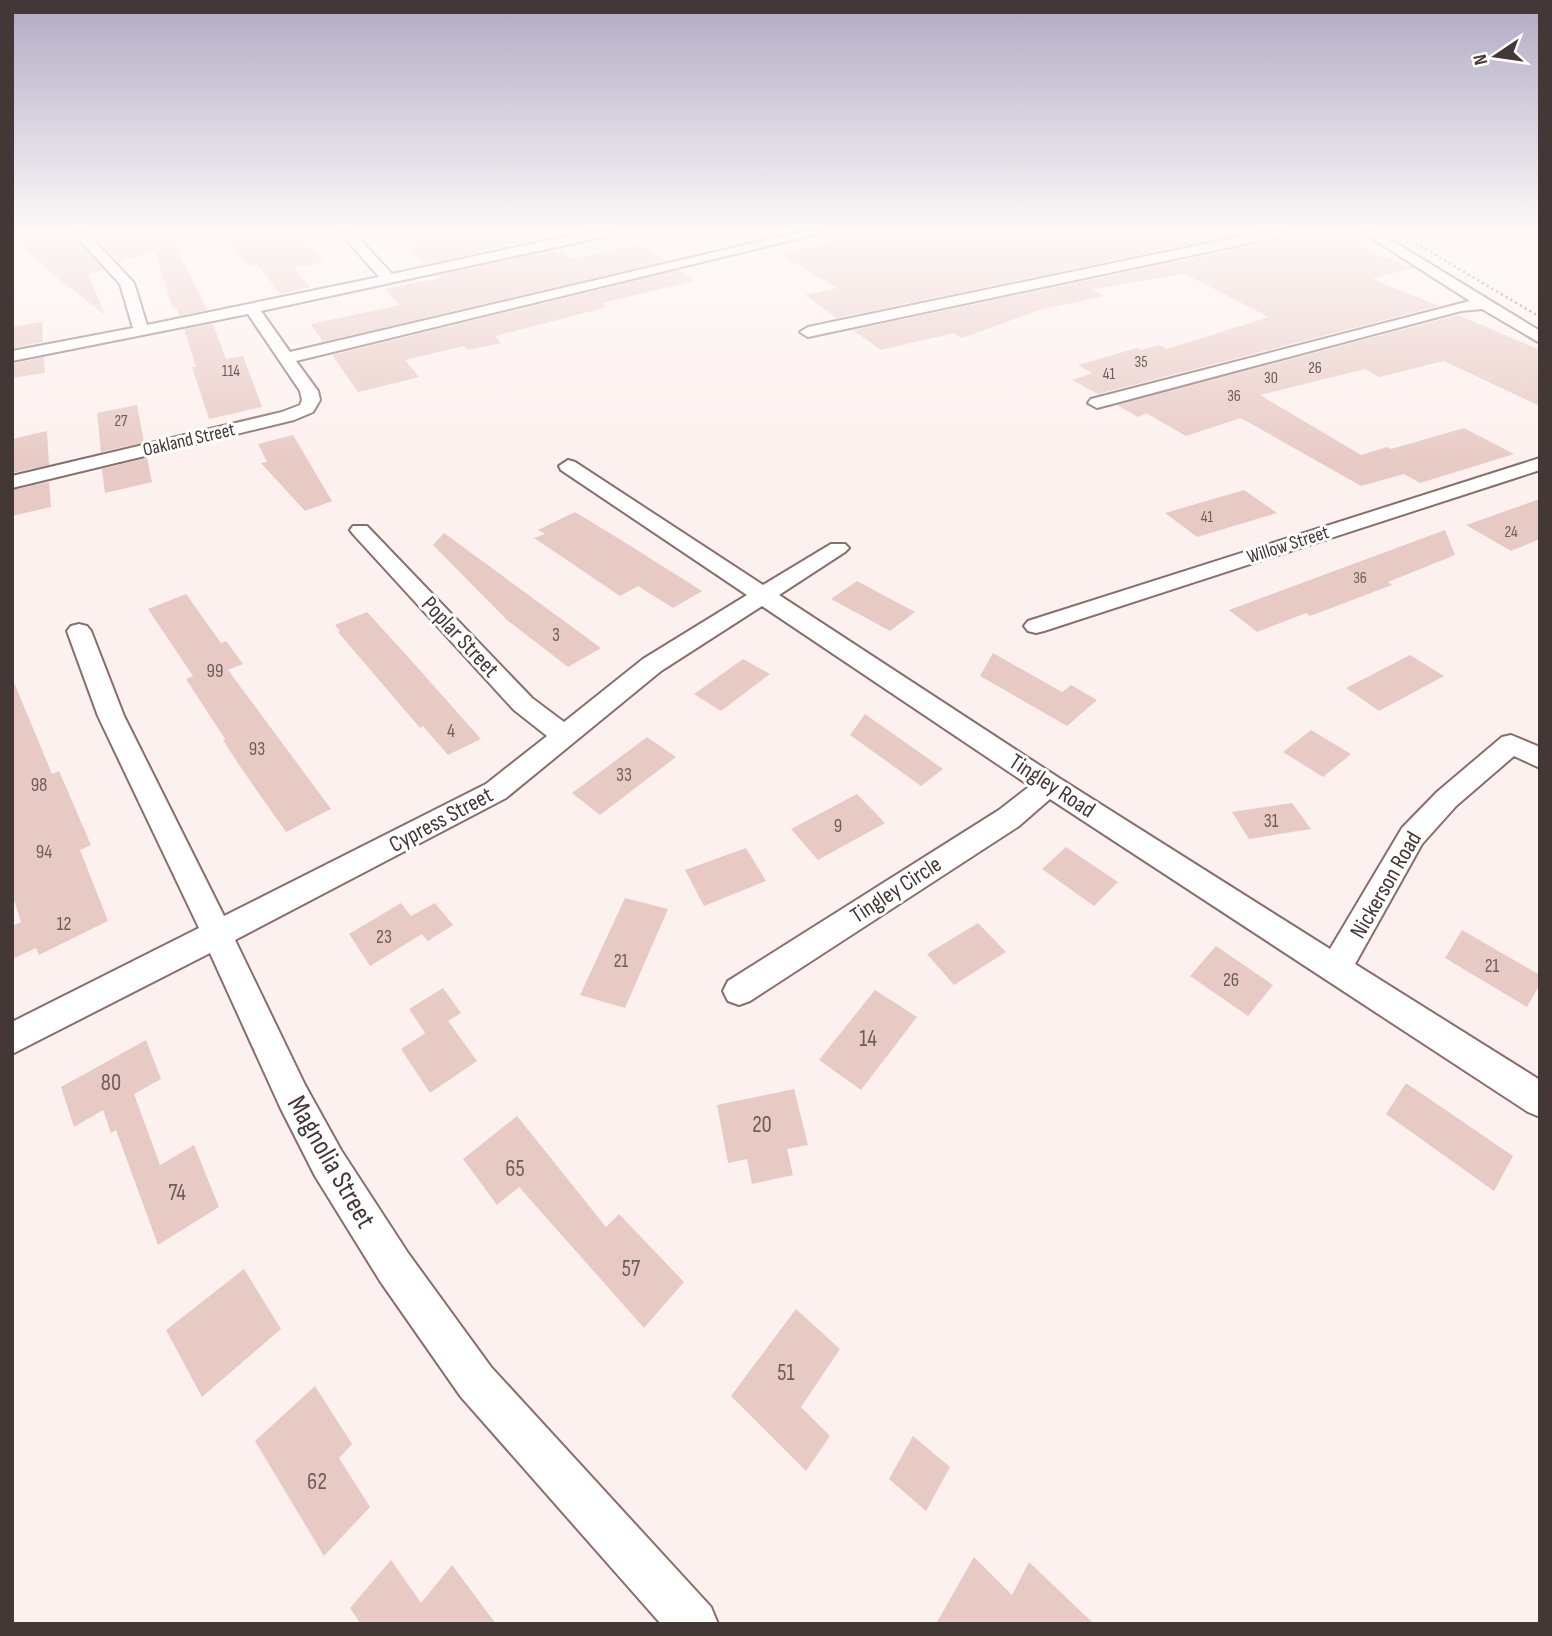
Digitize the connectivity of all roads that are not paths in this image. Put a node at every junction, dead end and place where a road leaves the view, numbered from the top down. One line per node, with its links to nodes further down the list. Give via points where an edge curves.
1 (135, 308): 8 (street)
2 (255, 308): 7 (street)
3 (490, 308): 12 (street)
4 (916, 308): 9 (street)
5 (1455, 308): 13 (street)
6 (1492, 308): 10 (street)
7 (252, 309): 8 (street); 12 (street)
8 (141, 330): 11 (street)
9 (808, 331)
10 (1540, 338)
11 (12, 356)
12 (287, 358): 16 (street, Oakland Street, via 311,397 302,411)
13 (1097, 403)
14 (1540, 464): 20 (street, Willow Street)
15 (568, 466): 19 (street, Tingley Road)
16 (12, 482)
17 (360, 530): 22 (street, Poplar Street, via 523,704)
18 (838, 548): 19 (street, Cypress Street)
19 (764, 594): 22 (street, Cypress Street, via 632,680); 24 (street, Tingley Road)
20 (1036, 626)
21 (79, 631): 25 (street, Magnolia Street, via 111,716)
22 (566, 735): 25 (street, Cypress Street, via 496,791)
23 (1540, 758): 26 (street, Nickerson Road, via 1511,744 1426,820 1403,849 1369,916)
24 (1049, 785): 26 (street, Tingley Road); 27 (street, Tingley Circle, via 1009,818)
25 (218, 936): 28 (street, Cypress Street); 30 (street, Magnolia Street, via 315,1140 413,1295 510,1422)
26 (1335, 968): 29 (street, Tingley Road)
27 (739, 991)
28 (12, 1039)
29 (1540, 1100)
30 (694, 1624)

